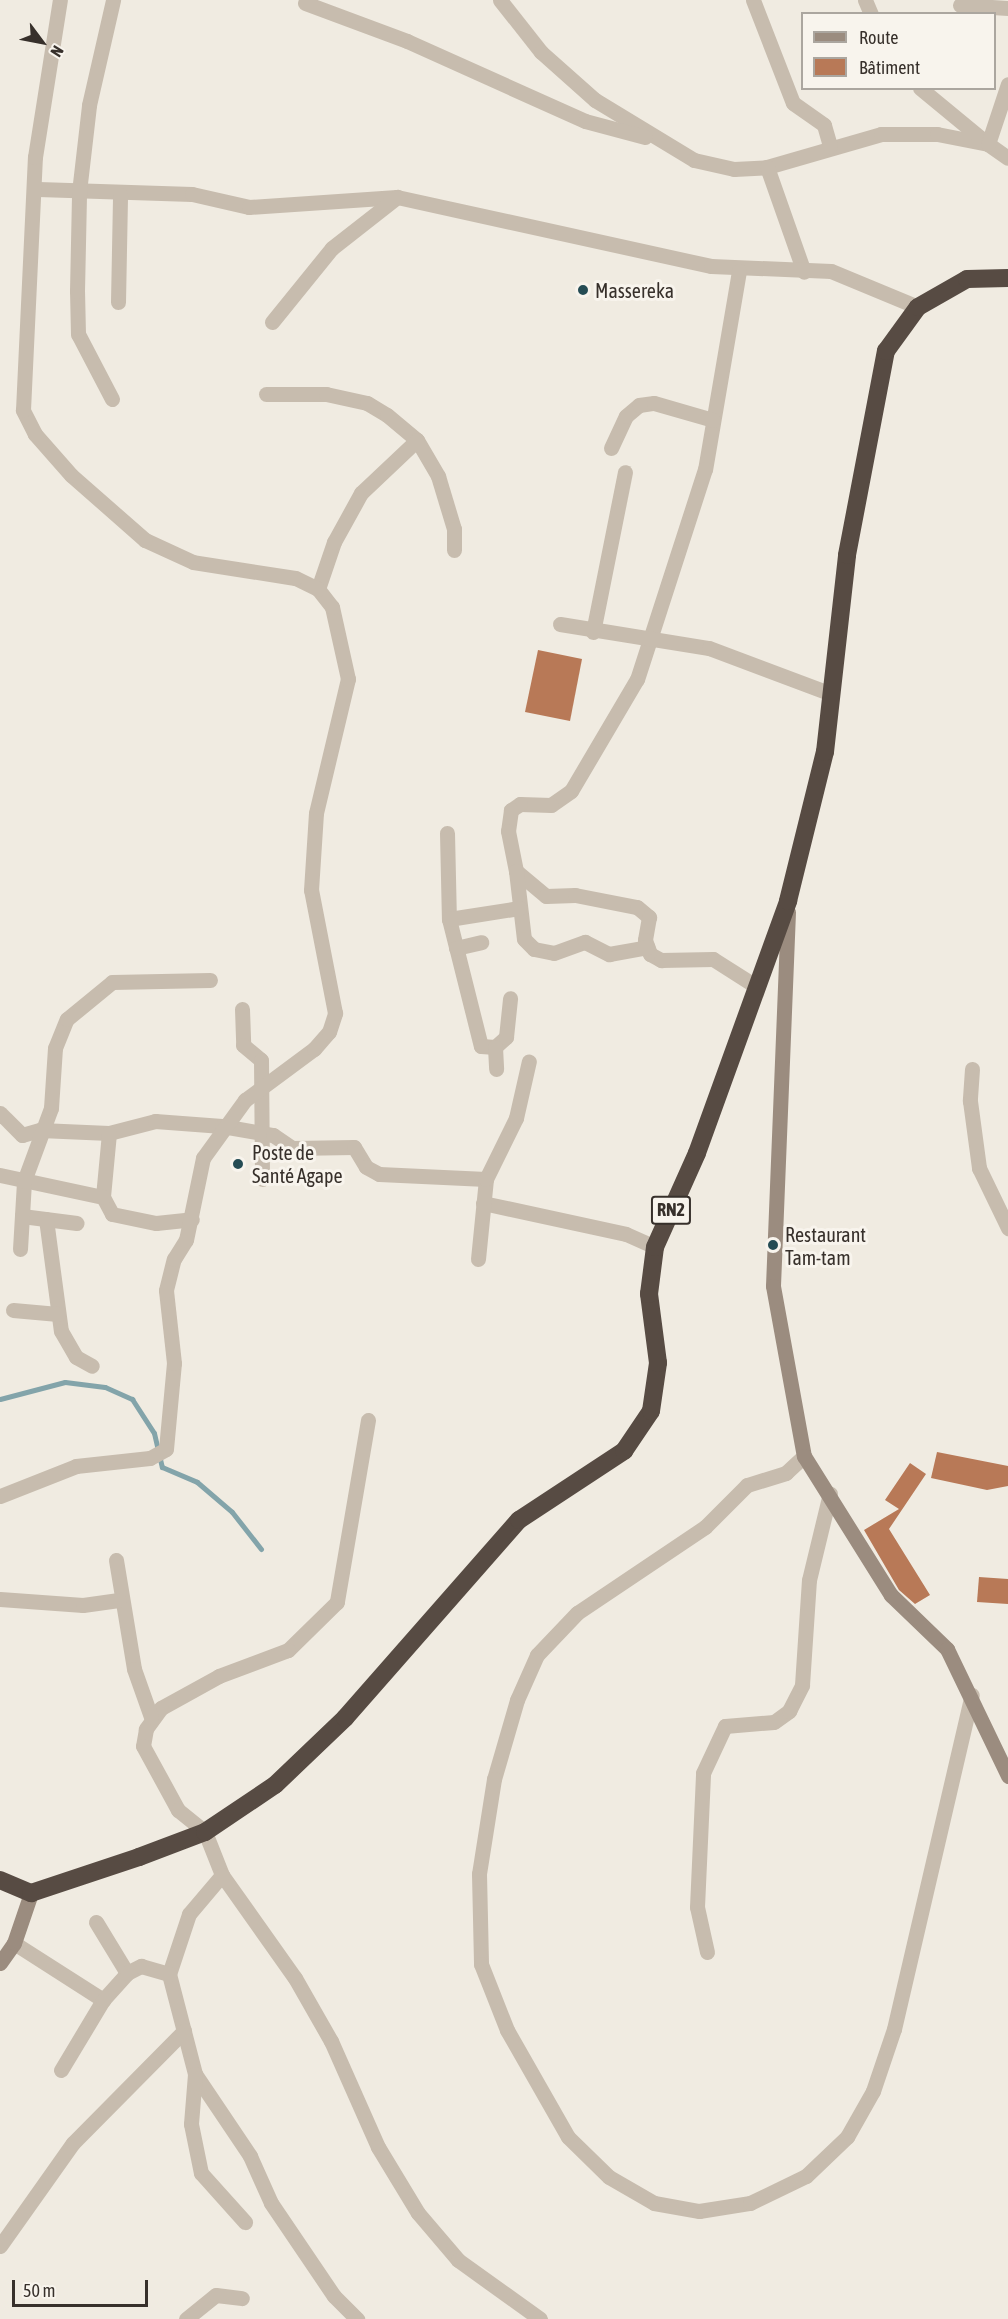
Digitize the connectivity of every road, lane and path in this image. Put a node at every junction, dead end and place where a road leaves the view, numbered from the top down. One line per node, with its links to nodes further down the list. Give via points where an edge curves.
1 (58, 0): 15 (street, via 35,157)
2 (113, 0): 16 (street, via 89,105)
3 (500, 0): 10 (street, via 548,59 595,100)
4 (753, 0): 12 (street, via 793,103 824,125)
5 (305, 3): 10 (street, via 407,41 585,121)
6 (960, 6): 7 (street)
7 (1008, 8)
8 (1008, 84): 11 (street)
9 (922, 90): 11 (street)
10 (658, 141): 14 (street, via 694,160 734,169)
11 (988, 144): 12 (street, via 937,134 881,135); 13 (street)
12 (830, 146): 14 (street)
13 (1008, 158)
14 (768, 167): 20 (street)
15 (38, 189): 16 (street); 32 (street, via 20,386 23,410 35,434 71,475 145,540 193,562 259,569)
16 (79, 192): 17 (street); 26 (street, via 78,334)
17 (120, 195): 18 (street, via 192,194 249,207); 22 (street)
18 (397, 197): 19 (street); 24 (street, via 332,248)
19 (739, 271): 20 (street); 27 (street)
20 (804, 272): 23 (street, via 831,271)
21 (1008, 278): 23 (highway, RN2, via 967,279)
22 (118, 302)
23 (918, 308): 36 (highway, RN2, via 886,351 847,555)
24 (272, 322)
25 (266, 394): 28 (street, via 326,394 367,402)
26 (112, 399)
27 (713, 420): 29 (street, via 654,403 639,405 626,416); 35 (street, via 686,532)
28 (417, 440): 31 (street, via 438,476 454,529); 32 (street, via 361,493 334,542)
29 (611, 448)
30 (625, 472): 34 (street)
31 (454, 550)
32 (318, 589): 53 (street, via 332,607 348,679 317,803 311,890 335,1012 314,1049)
33 (560, 624): 34 (street)
34 (593, 632): 35 (street)
35 (647, 634): 36 (street, via 709,648); 38 (street, via 636,679 571,791 551,805 520,804 511,810 508,831)
36 (829, 693): 39 (highway, RN2, via 825,752)
37 (447, 834): 41 (street)
38 (516, 871): 40 (street); 43 (street, via 546,896 594,898 644,911)
39 (788, 901): 46 (highway, RN2); 77 (street, via 773,1286)
40 (519, 908): 41 (street); 43 (street, via 524,939 543,952 585,942 609,954)
41 (449, 920): 44 (street)
42 (482, 942): 44 (street)
43 (647, 947): 46 (street, via 661,960 713,959)
44 (456, 948): 49 (street, via 481,1032 478,1044)
45 (210, 980): 56 (street, via 112,982 87,998 67,1019 55,1047 54,1093)
46 (757, 987): 70 (highway, RN2, via 697,1153)
47 (510, 998): 49 (street, via 509,1029)
48 (242, 1009): 53 (street, via 241,1039 261,1060)
49 (495, 1047): 52 (street)
50 (529, 1061): 61 (street, via 516,1118)
51 (972, 1069): 69 (street, via 970,1101 979,1168)
52 (496, 1070)
53 (264, 1088): 55 (street); 58 (street)
54 (0, 1113): 56 (street, via 22,1135)
55 (222, 1126): 57 (street, via 155,1121); 58 (street); 67 (street, via 203,1158)
56 (40, 1130): 57 (street); 62 (street)
57 (109, 1133): 63 (street)
58 (266, 1134): 60 (street); 61 (street, via 292,1148 354,1147 366,1167 379,1174)
59 (0, 1175): 62 (street)
60 (262, 1179)
61 (486, 1179): 64 (street)
62 (24, 1181): 63 (street); 65 (street)
63 (103, 1197): 67 (street, via 111,1214 128,1220)
64 (483, 1203): 70 (street, via 626,1234); 72 (street)
65 (22, 1215): 66 (street); 71 (street)
66 (46, 1219): 68 (street); 74 (street)
67 (192, 1219): 79 (street, via 166,1290 174,1363 166,1449 150,1458 76,1466)
68 (77, 1223)
69 (1008, 1228)
70 (655, 1247): 86 (highway, RN2, via 649,1294 658,1363 656,1382 651,1411 624,1451 519,1520 345,1718 275,1785)
71 (21, 1249)
72 (478, 1259)
73 (13, 1310): 74 (street)
74 (58, 1314): 75 (street, via 76,1357)
75 (92, 1366)
76 (368, 1420): 84 (street, via 337,1602 288,1650 219,1676)
77 (804, 1456): 78 (street); 83 (street, via 786,1473 747,1485 705,1527 577,1613 537,1655 517,1700 494,1779 479,1874 481,1964 507,2030 568,2137 609,2177 654,2203 699,2211 750,2204 806,2176 847,2137 873,2091 894,2029)
78 (830, 1494): 83 (street, via 891,1595 947,1649); 92 (street, via 809,1580 802,1685 789,1711 774,1722 725,1726 713,1742 703,1773 697,1907)
79 (0, 1496)
80 (116, 1560): 82 (street, via 123,1584)
81 (0, 1599): 82 (street, via 83,1605)
82 (119, 1600): 84 (street, via 134,1669)
83 (972, 1695): 85 (street)
84 (151, 1717): 86 (street, via 143,1746 178,1810)
85 (1008, 1776)
86 (205, 1832): 87 (street); 89 (highway, RN2)
87 (222, 1875): 95 (street, via 189,1914); 105 (street, via 295,1978 331,2041 378,2147 418,2213 458,2260)
88 (0, 1880): 89 (highway)
89 (31, 1893): 91 (street)
90 (96, 1922): 94 (street)
91 (14, 1943): 93 (street); 96 (street)
92 (707, 1952)
93 (0, 1963)
94 (127, 1973): 95 (street, via 141,1966); 96 (street)
95 (169, 1974): 97 (street)
96 (103, 2000): 98 (street)
97 (184, 2031): 99 (street); 101 (street, via 73,2143)
98 (61, 2070)
99 (195, 2074): 100 (street, via 191,2124 201,2173); 104 (street, via 250,2156 277,2212 333,2296)
100 (245, 2222)
101 (0, 2246)
102 (242, 2298): 103 (street, via 216,2295)
103 (186, 2319)
104 (357, 2319)
105 (540, 2319)

